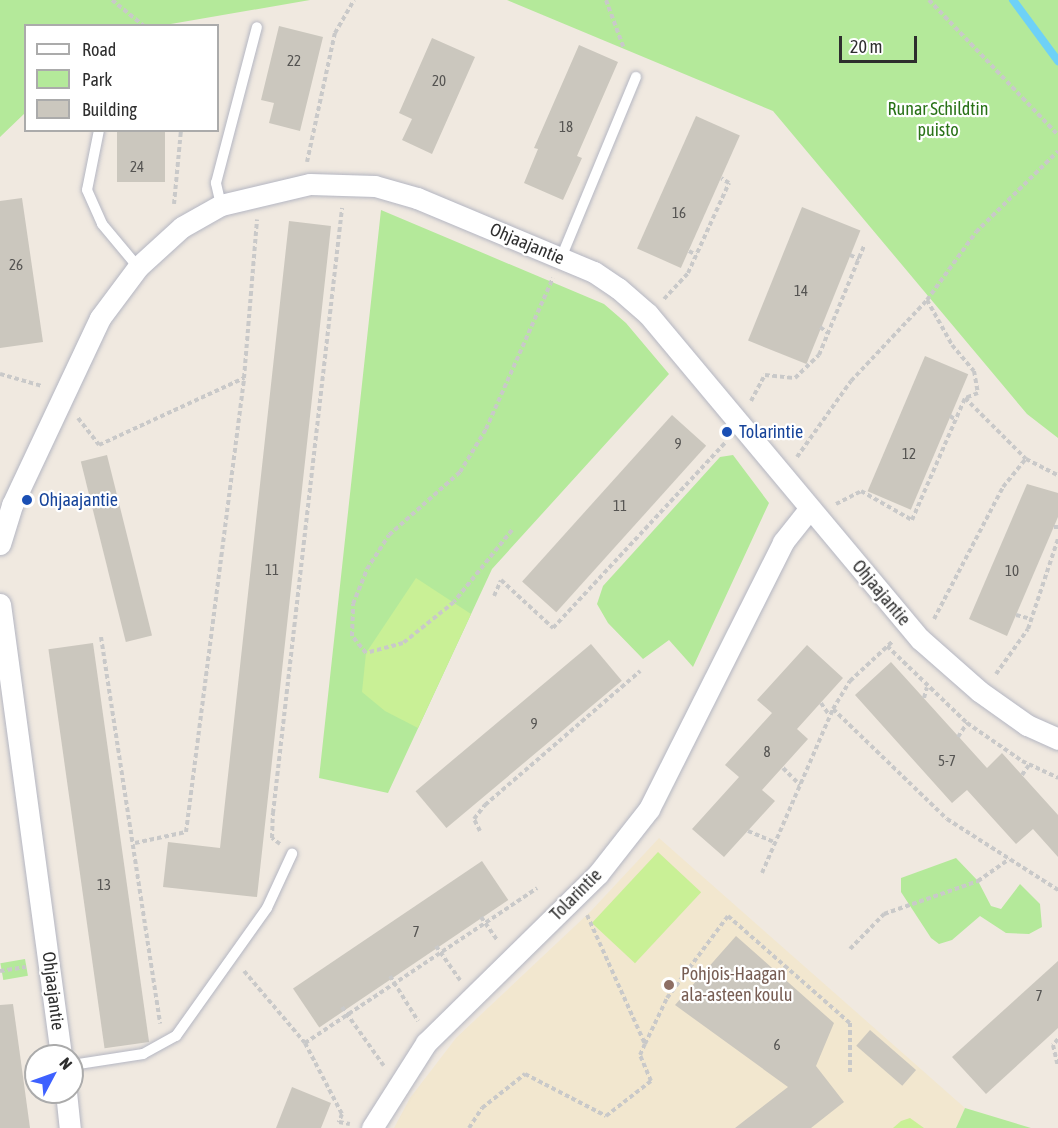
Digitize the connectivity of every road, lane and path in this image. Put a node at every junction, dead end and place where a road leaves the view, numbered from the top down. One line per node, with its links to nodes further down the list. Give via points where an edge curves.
1 (112, 0): 5 (path)
2 (354, 0): 13 (path, via 335,33)
3 (606, 0): 7 (path)
4 (929, 0): 11 (path)
5 (142, 24)
6 (257, 27): 17 (lane, via 216,183)
7 (624, 49)
8 (636, 77): 23 (lane)
9 (99, 132): 25 (lane, via 87,190 102,224)
10 (181, 132): 18 (path, via 174,207)
11 (1058, 135)
12 (1058, 151): 26 (path, via 976,232)
13 (307, 171)
14 (721, 178): 21 (path, via 729,183)
15 (343, 184): 16 (street, Ohjaajantie, via 310,184); 23 (street, Ohjaajantie, via 375,186 417,198); 74 (path, via 273,813 272,838)
16 (257, 194): 17 (street, Ohjaajantie); 31 (path)
17 (221, 205): 18 (street, Ohjaajantie)
18 (182, 227): 25 (street, Ohjaajantie)
19 (864, 246): 24 (path)
20 (689, 251): 21 (path)
21 (696, 255): 27 (path, via 688,273)
22 (850, 255): 24 (path)
23 (561, 258): 27 (street, Ohjaajantie, via 594,272); 44 (path, via 481,438 460,472 389,535 367,569 353,604 352,636 366,653 403,643 454,602)
24 (859, 259): 29 (path)
25 (138, 267): 32 (street, Ohjaajantie, via 100,318)
26 (927, 300): 33 (path, via 952,345 974,371 978,393); 39 (path, via 851,381)
27 (648, 314): 43 (street, Ohjaajantie)
28 (819, 327): 29 (path)
29 (828, 333): 34 (path, via 819,356 795,378 765,375)
30 (0, 374): 32 (path, via 48,388)
31 (244, 378): 32 (path, via 99,445); 72 (path, via 186,832)
32 (62, 398): 45 (street, Ohjaajantie, via 12,505)
33 (965, 398): 36 (path); 38 (path)
34 (746, 409)
35 (950, 416): 36 (path)
36 (956, 420): 42 (path)
37 (731, 438): 47 (path, via 553,628 501,580)
38 (1026, 459): 40 (path); 53 (path, via 1003,487 939,611)
39 (792, 465)
40 (1058, 475)
41 (914, 501): 42 (path)
42 (920, 503): 43 (path, via 912,520 861,491)
43 (819, 508): 53 (street, Ohjaajantie); 103 (street, Tolarintie, via 783,542 649,809 598,874 426,1043)
44 (512, 530)
45 (1, 539)
46 (1058, 539): 50 (path)
47 (494, 596)
48 (0, 604): 95 (street, Ohjaajantie)
49 (1016, 615): 50 (path)
50 (1031, 619): 56 (path)
51 (897, 636): 54 (path)
52 (101, 637): 72 (path)
53 (920, 639): 64 (street, Ohjaajantie, via 979,692 1027,725)
54 (887, 646): 57 (path); 60 (path, via 850,681)
55 (640, 671): 70 (path, via 485,805 474,819)
56 (989, 684)
57 (927, 686): 58 (path); 62 (path)
58 (924, 698)
59 (821, 703): 61 (path)
60 (833, 709): 61 (path); 75 (path, via 947,819)
61 (830, 716): 69 (path)
62 (967, 723): 63 (path); 65 (path)
63 (958, 736)
64 (1058, 739)
65 (1029, 765): 67 (path); 68 (path)
66 (783, 768): 69 (path)
67 (1022, 775)
68 (1058, 778)
69 (800, 785): 73 (path)
70 (480, 831)
71 (748, 831): 73 (path)
72 (135, 843): 97 (path)
73 (776, 843): 76 (path)
74 (292, 854): 86 (lane, via 267,908)
75 (1009, 859): 78 (path); 84 (path, via 978,881 884,914)
76 (762, 873)
77 (537, 888): 81 (path)
78 (1058, 890)
79 (587, 915): 96 (path)
80 (481, 917): 81 (path)
81 (485, 923): 82 (path); 85 (path)
82 (500, 943)
83 (436, 946): 85 (path)
84 (850, 949)
85 (440, 952): 88 (path); 89 (path)
86 (232, 958): 94 (path); 97 (lane, via 176,1036)
87 (390, 976): 89 (path)
88 (460, 980)
89 (394, 983): 91 (path); 92 (path)
90 (342, 1007): 91 (path)
91 (347, 1014): 94 (path); 100 (path)
92 (420, 1024)
93 (1058, 1039): 99 (path, via 1053,1045)
94 (304, 1043): 103 (path, via 342,1114 339,1122)
95 (59, 1044)
96 (645, 1044): 101 (path, via 667,998 728,916 850,1023); 105 (path, via 640,1055 651,1081 606,1116 525,1074 482,1108)
97 (163, 1046): 98 (lane, via 143,1054)
98 (84, 1063)
99 (1058, 1066)
100 (386, 1069)
101 (850, 1072)
102 (67, 1104): 104 (street)
103 (363, 1127)
104 (70, 1128)
105 (468, 1128)

